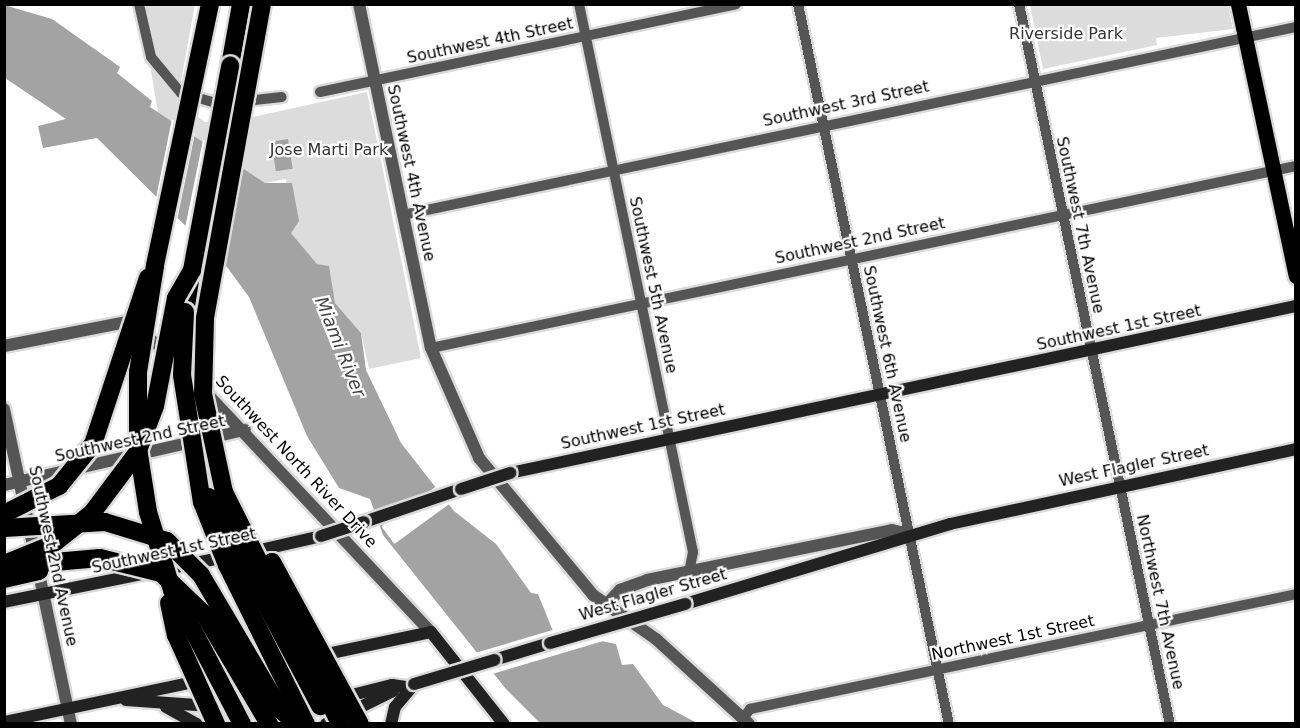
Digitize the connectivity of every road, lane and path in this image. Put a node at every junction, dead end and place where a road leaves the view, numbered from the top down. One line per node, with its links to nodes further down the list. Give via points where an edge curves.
1 (139, 4): 17 (street, via 151,57 168,81 206,103)
2 (210, 4): 25 (highway, bridge)
3 (241, 4): 26 (highway, bridge)
4 (262, 4): 38 (highway, bridge, via 202,344 203,394)
5 (359, 4): 14 (street, Southwest 4th Avenue)
6 (579, 4): 12 (street, Southwest 5th Avenue)
7 (736, 4): 12 (street, Southwest 4th Street)
8 (798, 4): 18 (street, Southwest 6th Avenue)
9 (1018, 4): 15 (street, Southwest 7th Avenue)
10 (1238, 4): 13 (main road)
11 (1296, 27): 13 (street, Southwest 3rd Street)
12 (585, 36): 14 (street, Southwest 4th Street); 20 (street, Southwest 5th Avenue)
13 (1245, 37): 15 (street, Southwest 3rd Street); 21 (main road)
14 (375, 80): 16 (street, Southwest 4th Street); 22 (street, Southwest 4th Avenue)
15 (1035, 82): 18 (street, Southwest 3rd Street); 23 (street, Southwest 7th Avenue)
16 (320, 92)
17 (282, 97)
18 (824, 126): 20 (street, Southwest 3rd Street); 24 (street, Southwest 6th Avenue)
19 (1296, 166): 21 (street, Southwest 2nd Street)
20 (614, 170): 22 (street, Southwest 3rd Street); 28 (street, Southwest 5th Avenue)
21 (1274, 171): 23 (street, Southwest 2nd Street); 27 (main road)
22 (403, 215): 31 (street, Southwest 4th Avenue)
23 (1062, 216): 24 (street, Southwest 2nd Street); 32 (street, Southwest 7th Avenue)
24 (852, 260): 28 (street, Southwest 2nd Street); 33 (street, Southwest 6th Avenue)
25 (155, 266): 43 (highway, bridge, via 138,294 93,444 58,486); 52 (highway, bridge, via 138,372 138,448 148,512)
26 (192, 270): 41 (highway, bridge, via 182,375); 44 (highway, bridge, via 176,298 155,406 137,453 113,491)
27 (1296, 276)
28 (642, 304): 31 (street, Southwest 2nd Street); 36 (street, Southwest 5th Avenue)
29 (1296, 306): 32 (main road, Southwest 1st Street)
30 (4, 346): 35 (street, Southwest North River Drive, via 130,322)
31 (431, 348): 56 (street, Southwest 4th Avenue, via 485,467)
32 (1092, 352): 33 (main road, Southwest 1st Street); 42 (street, Southwest 7th Avenue)
33 (880, 395): 36 (main road, Southwest 1st Street); 46 (street, Southwest 6th Avenue)
34 (4, 409): 39 (street, Southwest 2nd Avenue)
35 (246, 430): 39 (street, Southwest 2nd Street); 58 (street, Southwest North River Drive)
36 (670, 437): 50 (street, Southwest 5th Avenue, via 693,552); 54 (main road, Southwest 1st Street, bridge, via 510,473 321,536)
37 (1296, 449): 42 (main road, West Flagler Street)
38 (215, 455): 74 (highway, bridge, via 234,513); 75 (highway, bridge)
39 (19, 482): 40 (street, Southwest 2nd Street); 54 (street, Southwest 2nd Avenue)
40 (4, 485)
41 (198, 485): 72 (highway, bridge, via 220,551); 73 (highway, bridge, via 210,497)
42 (1120, 486): 46 (main road, West Flagler Street); 57 (street, Northwest 7th Avenue)
43 (4, 514)
44 (78, 524): 47 (highway); 49 (highway, bridge, via 47,547)
45 (4, 528): 71 (highway, bridge, via 105,522 166,541 201,575 280,708)
46 (910, 534): 50 (street, West Flagler Street, via 892,530); 59 (street, Southwest 6th Avenue); 60 (main road, West Flagler Street, bridge)
47 (4, 552)
48 (78, 560): 49 (highway, bridge); 51 (highway, bridge); 70 (highway, bridge, via 131,562 161,573 184,591 204,614)
49 (4, 566)
50 (689, 572): 56 (street, West Flagler Street, via 628,586)
51 (4, 579)
52 (172, 590): 68 (highway, bridge, via 168,610 176,635); 69 (highway, bridge)
53 (1296, 594): 57 (street, Northwest 1st Street)
54 (44, 595): 55 (main road, Southwest 1st Street); 63 (street, Southwest 2nd Avenue)
55 (4, 603)
56 (606, 605): 65 (street, Southwest 4th Avenue, via 656,639)
57 (1149, 626): 59 (street, Northwest 1st Street); 79 (street, Northwest 7th Avenue)
58 (431, 632): 61 (main road, West Flagler Street); 77 (main road)
59 (938, 670): 65 (street, Northwest 1st Street, via 750,709); 78 (street, Southwest 6th Avenue)
60 (410, 686): 62 (main road, West Flagler Street, via 392,685 268,710); 73 (main road, West Flagler Street); 76 (main road, via 395,707)
61 (123, 700): 62 (main road, West Flagler Street); 63 (main road, West Flagler Street)
62 (157, 703): 67 (main road)
63 (69, 710): 64 (main road, West Flagler Street); 66 (street, Southwest 2nd Avenue)
64 (4, 722)
65 (745, 722)
66 (71, 723)
67 (197, 723)
68 (216, 723)
69 (242, 723)
70 (269, 723)
71 (296, 723)
72 (306, 723)
73 (327, 723)
74 (340, 723)
75 (360, 723)
76 (392, 723)
77 (504, 723)
78 (949, 723)
79 (1170, 723)

